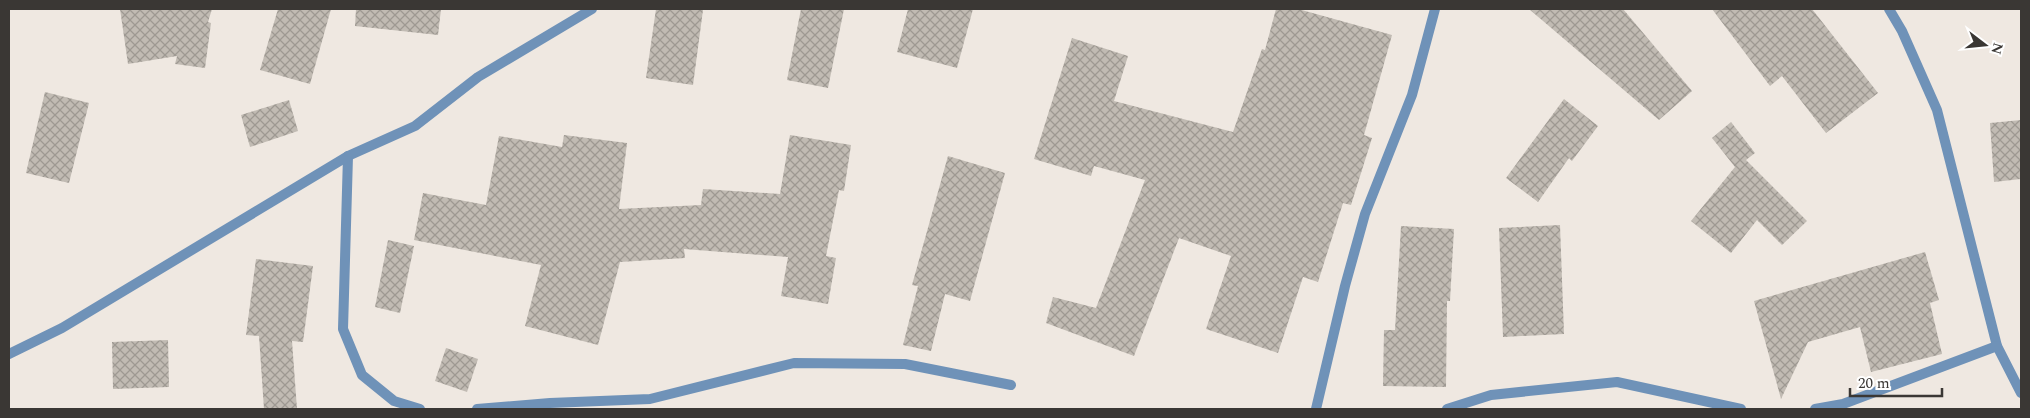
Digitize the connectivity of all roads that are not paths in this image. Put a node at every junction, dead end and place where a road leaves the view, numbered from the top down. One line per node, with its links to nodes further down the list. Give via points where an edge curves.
1 (592, 9): 4 (street, via 478,77 415,126)
2 (1435, 9): 11 (street, via 1412,94 1365,214)
3 (1889, 9): 5 (street, via 1937,110)
4 (348, 156): 6 (street, via 62,328); 9 (street, via 343,329 362,375 394,401)
5 (1997, 346): 8 (street); 14 (street, via 1843,404)
6 (9, 354)
7 (1011, 385): 10 (street, via 905,364 794,363 650,399)
8 (2021, 394)
9 (420, 409)
10 (477, 409)
11 (1316, 409)
12 (1448, 409): 13 (street, via 1491,395 1617,382)
13 (1741, 409)
14 (1815, 409)

